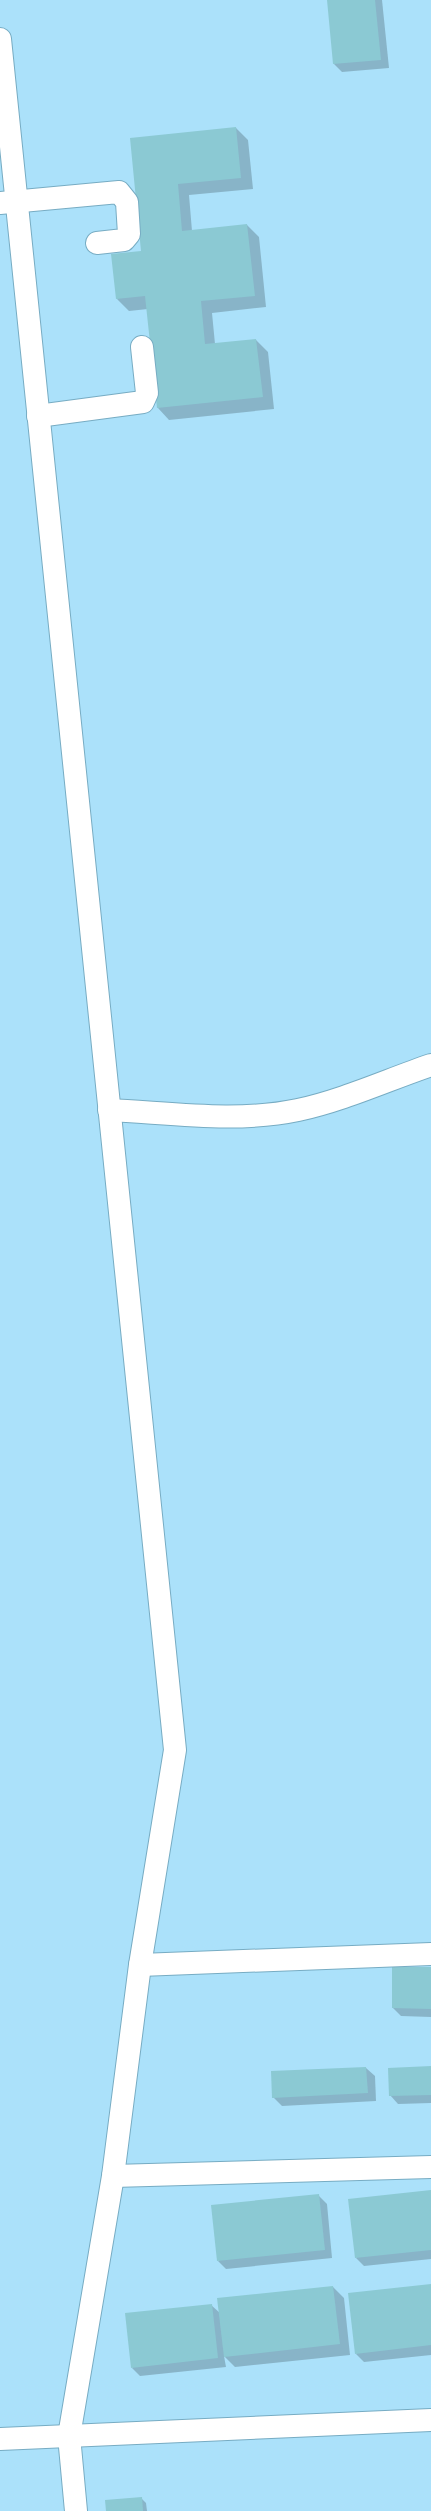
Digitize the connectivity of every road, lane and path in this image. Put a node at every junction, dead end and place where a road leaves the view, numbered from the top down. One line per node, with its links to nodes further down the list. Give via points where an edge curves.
1 (0, 39): 2 (street)
2 (8, 202): 3 (street, via 119,192 126,202 129,234 124,240); 5 (street)
3 (97, 243)
4 (142, 347): 5 (street, via 147,393 143,402)
5 (38, 416): 7 (street)
6 (431, 1065): 7 (street, via 331,1101 255,1116)
7 (109, 1110): 9 (street, via 174,1750)
8 (431, 1954): 9 (street)
9 (140, 1965): 11 (street)
10 (431, 2167): 11 (street)
11 (113, 2176): 13 (street)
12 (431, 2420): 13 (street)
13 (69, 2436): 14 (street); 15 (street)
14 (0, 2439)
15 (76, 2511)

